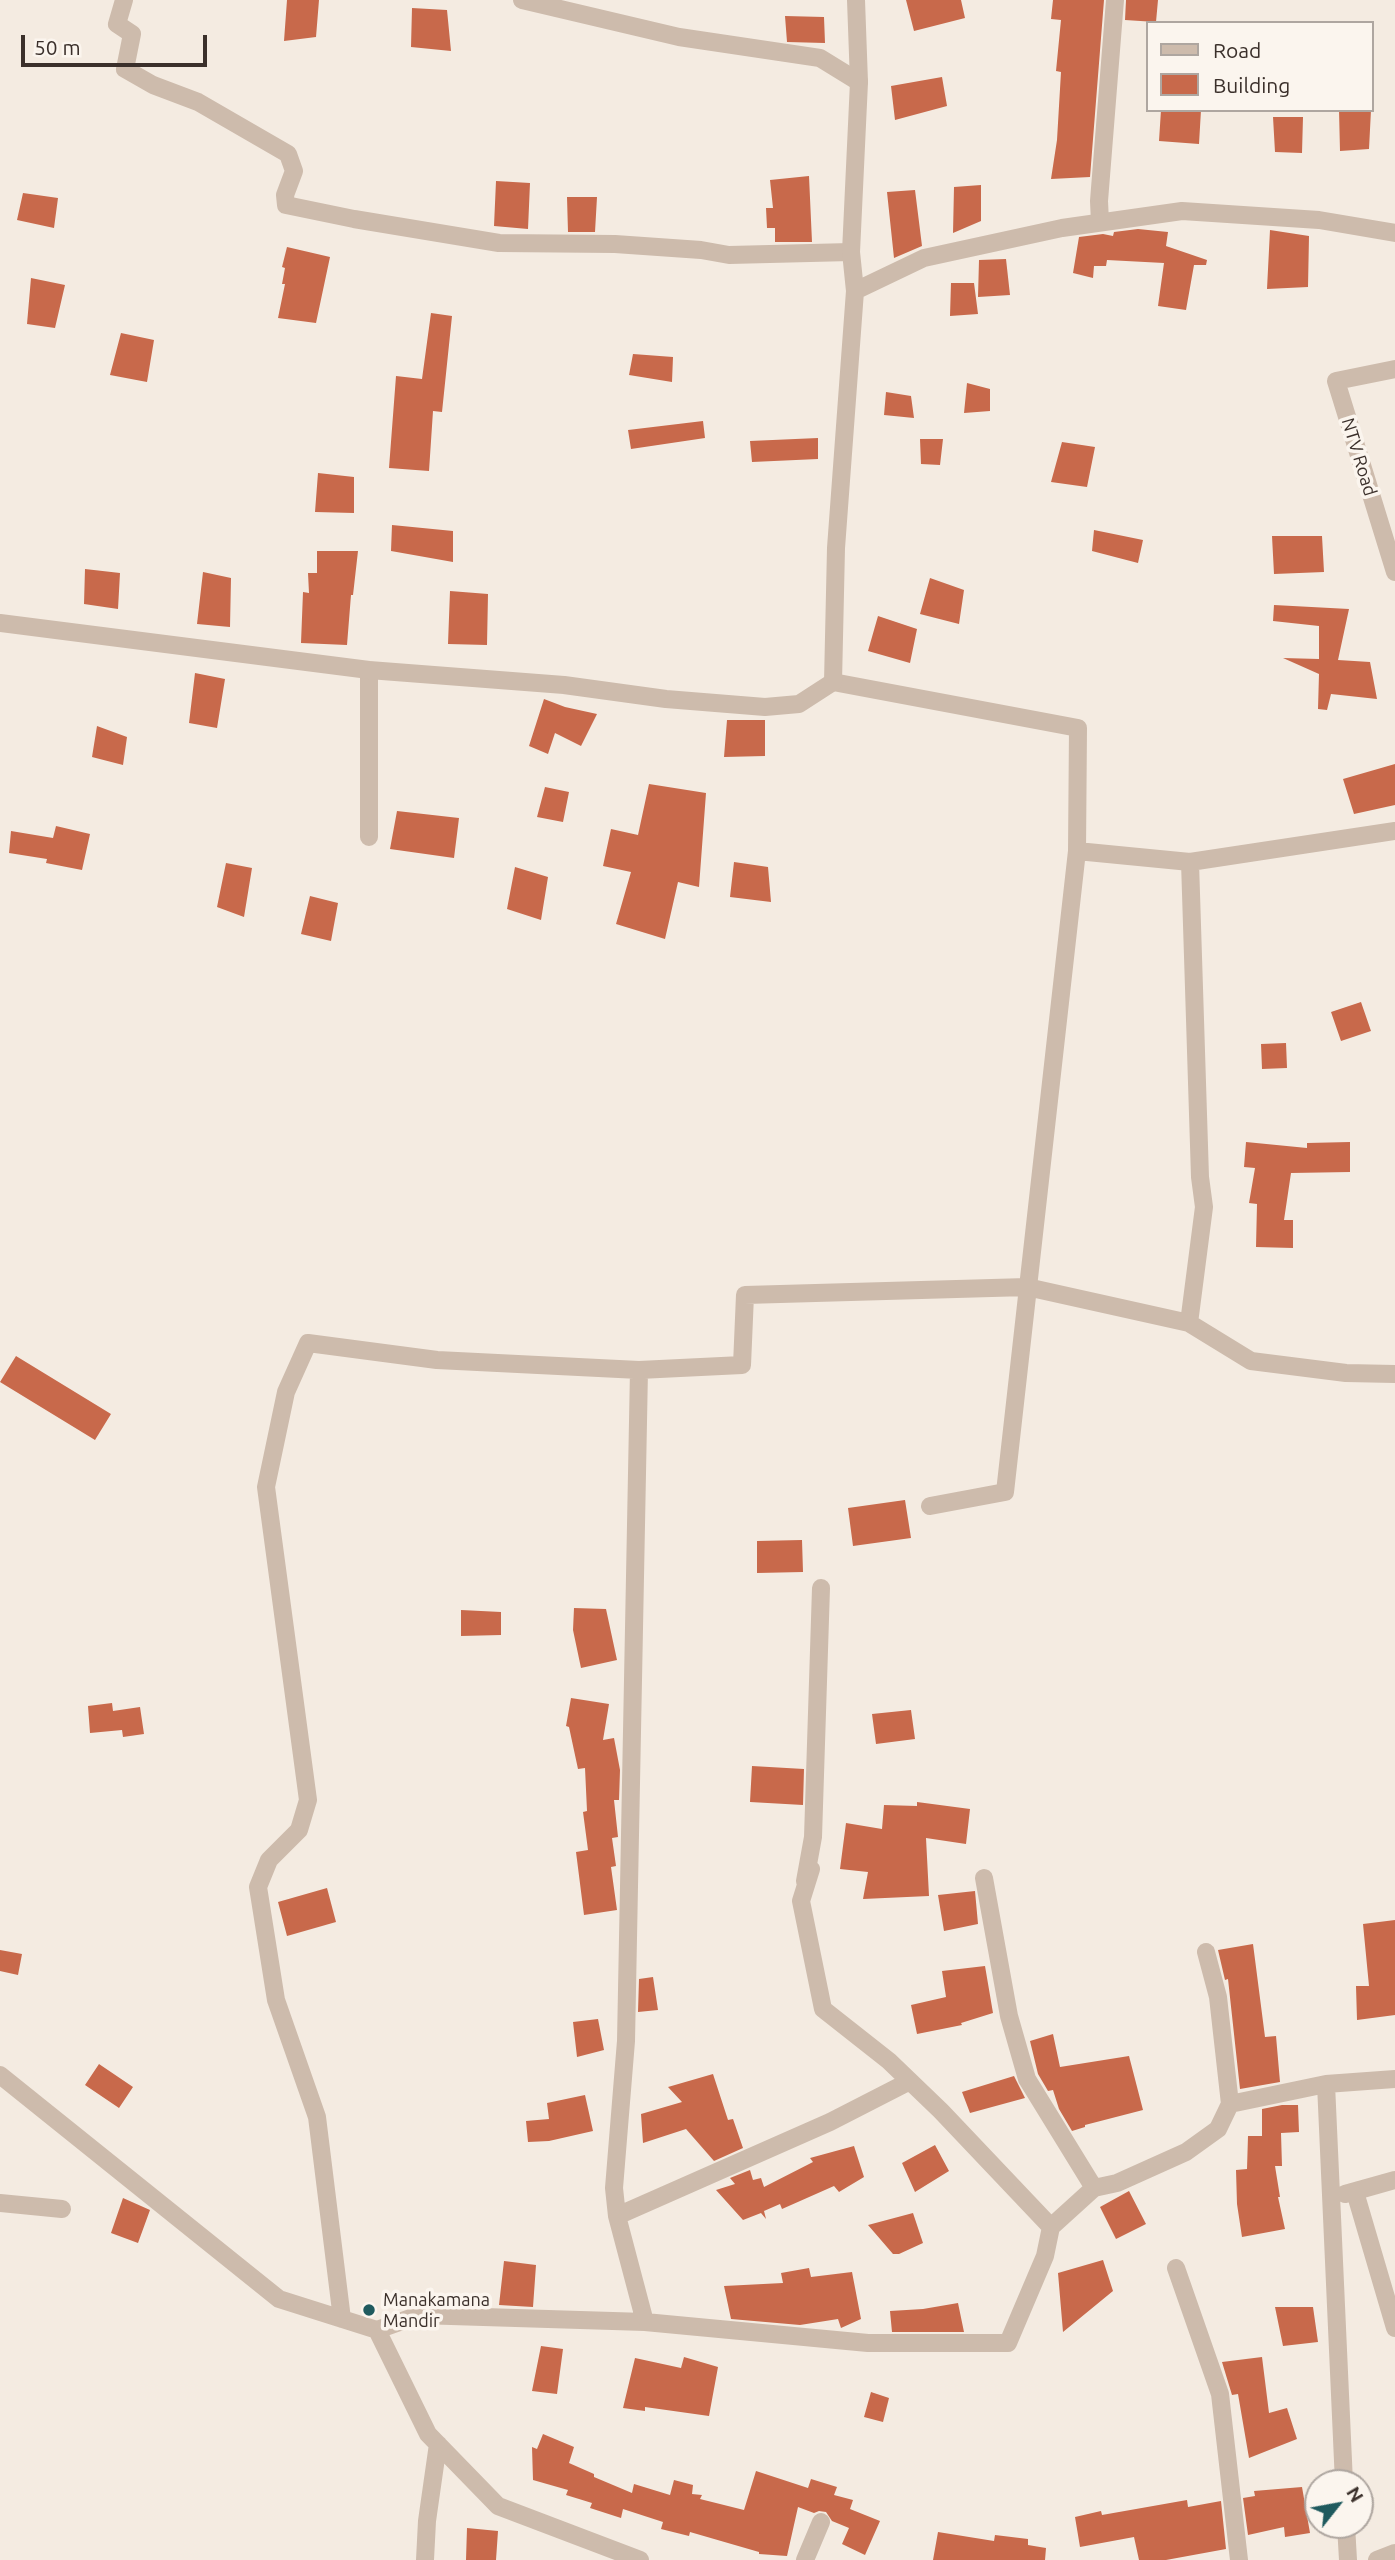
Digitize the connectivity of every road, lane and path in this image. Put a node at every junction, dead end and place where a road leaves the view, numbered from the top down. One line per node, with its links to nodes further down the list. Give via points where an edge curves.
1 (124, 0): 8 (street, via 117,24 132,34 125,69 198,102 288,155 294,171 286,205 499,243 615,244 729,255)
2 (522, 0): 5 (street, via 679,37 820,58)
3 (856, 0): 5 (street)
4 (1115, 0): 6 (street)
5 (859, 82): 8 (street)
6 (1100, 222): 7 (street, via 1182,211 1319,220); 9 (street, via 924,258)
7 (1395, 233)
8 (850, 252): 9 (street)
9 (855, 291): 14 (street, via 836,548)
10 (1395, 369): 11 (street, NTV Road, via 1336,382)
11 (1395, 572)
12 (0, 623): 13 (street)
13 (369, 670): 14 (street, via 765,707 799,704); 16 (street)
14 (833, 682): 17 (street, via 1078,729)
15 (1395, 831): 18 (street)
16 (369, 837)
17 (1077, 851): 18 (street); 19 (street)
18 (1190, 862): 20 (street, via 1204,1207)
19 (1027, 1287): 20 (street); 21 (street, via 745,1295 742,1365); 23 (street, via 1005,1492)
20 (1189, 1323): 22 (street, via 1251,1361)
21 (639, 1370): 40 (street, via 626,2041 614,2188); 43 (street, via 437,1360 308,1343 286,1392 266,1487 309,1800 299,1830 270,1860 258,1887 276,2000 317,2117)
22 (1395, 1374)
23 (930, 1506)
24 (821, 1588): 27 (street, via 813,1837)
25 (811, 1869): 27 (street)
26 (984, 1878): 35 (street, via 1009,2016 1027,2079)
27 (801, 1901): 31 (street, via 823,2009)
28 (1206, 1952): 33 (street, via 1218,1997)
29 (0, 2076): 43 (street, via 279,2300)
30 (1395, 2079): 32 (street)
31 (910, 2081): 40 (street, via 830,2122); 41 (street)
32 (1326, 2084): 33 (street); 37 (street)
33 (1230, 2104): 35 (street, via 1218,2129 1186,2152 1117,2183)
34 (1395, 2180): 36 (street)
35 (1094, 2188): 41 (street)
36 (1355, 2192): 37 (street); 45 (street)
37 (1332, 2197): 48 (street)
38 (0, 2203): 39 (street)
39 (62, 2209)
40 (617, 2216): 44 (street)
41 (1051, 2227): 44 (street, via 1045,2256 1008,2343 868,2343)
42 (1176, 2268): 55 (street, via 1220,2394)
43 (342, 2319): 46 (street)
44 (645, 2322): 46 (street, via 419,2315)
45 (1395, 2328)
46 (377, 2330): 47 (street, via 428,2434)
47 (438, 2444): 52 (street); 53 (street, via 498,2506)
48 (1344, 2469)
49 (821, 2522): 54 (street)
50 (1347, 2539): 56 (street)
51 (1395, 2553): 57 (street)
52 (425, 2560)
53 (640, 2560)
54 (805, 2560)
55 (1239, 2560)
56 (1348, 2560)
57 (1377, 2560)

